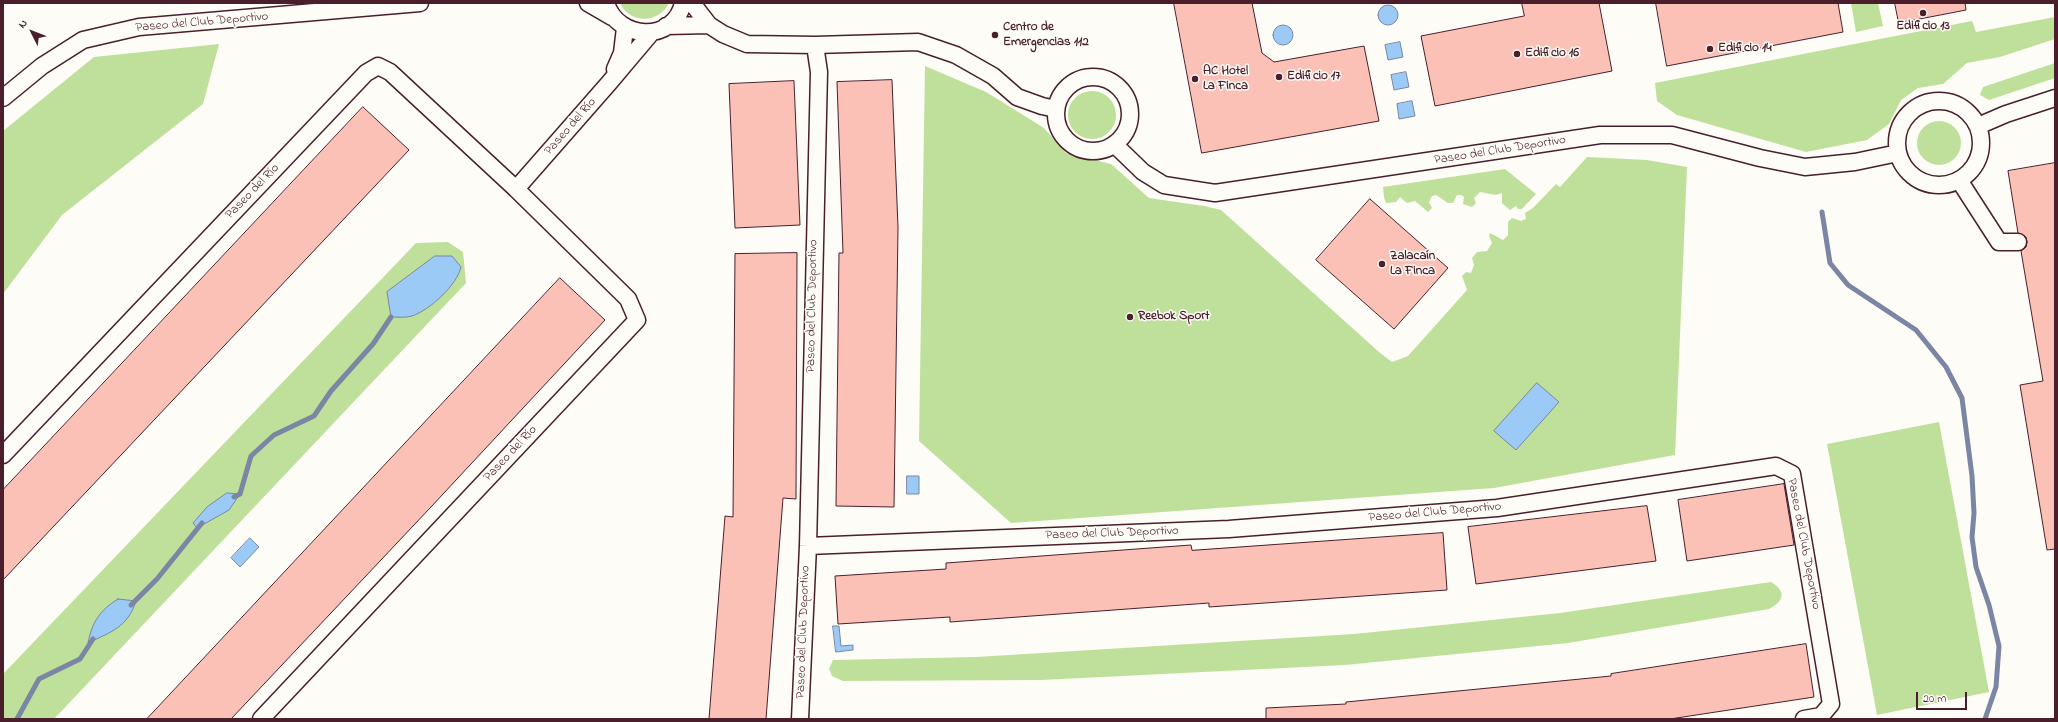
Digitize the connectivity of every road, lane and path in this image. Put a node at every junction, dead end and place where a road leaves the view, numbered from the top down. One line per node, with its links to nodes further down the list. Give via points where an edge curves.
1 (420, 3): 11 (street, Paseo del Club Deportivo, via 139,27 90,38 42,66)
2 (588, 3): 5 (street)
3 (683, 3): 8 (street, Paseo del Río, via 676,17)
4 (692, 3): 6 (street)
5 (609, 10): 7 (street)
6 (709, 25): 8 (street); 9 (street, via 747,44)
7 (625, 28): 8 (street, via 634,31); 10 (street, Paseo del Río, via 622,52)
8 (659, 29): 10 (street, Paseo del Río)
9 (814, 45): 13 (street, via 918,42 956,55 993,76 1018,96); 21 (street, Paseo del Club Deportivo, via 819,66)
10 (610, 83): 18 (street, Paseo del Río)
11 (3, 98)
12 (2055, 98): 14 (street)
13 (1056, 109): 15 (street, via 1057,121 1068,142 1091,151); 15 (street, via 1066,89 1075,82 1095,77 1112,82 1121,90 1130,113 1125,130)
14 (1978, 126): 16 (street, via 1967,112 1952,103 1927,102 1906,116 1897,140); 17 (street, via 1981,150 1977,162 1970,173)
15 (1114, 144): 16 (street, Paseo del Club Deportivo, via 1143,172 1164,185 1215,193 1600,135 1672,135 1805,167 1855,162)
16 (1898, 153): 17 (street, via 1911,175 1922,182 1947,185)
17 (1960, 180): 19 (street, via 1999,242)
18 (516, 189): 20 (street, Paseo del Río, via 390,72 378,66 366,73); 22 (street, Paseo del Río, via 628,298 637,320)
19 (2018, 242)
20 (3, 455)
21 (808, 546): 23 (street, Paseo del Club Deportivo); 24 (street, Paseo del Club Deportivo, via 1229,529 1497,508 1776,466 1792,474 1831,704 1821,716)
22 (261, 719)
23 (800, 719)
24 (1804, 719)

